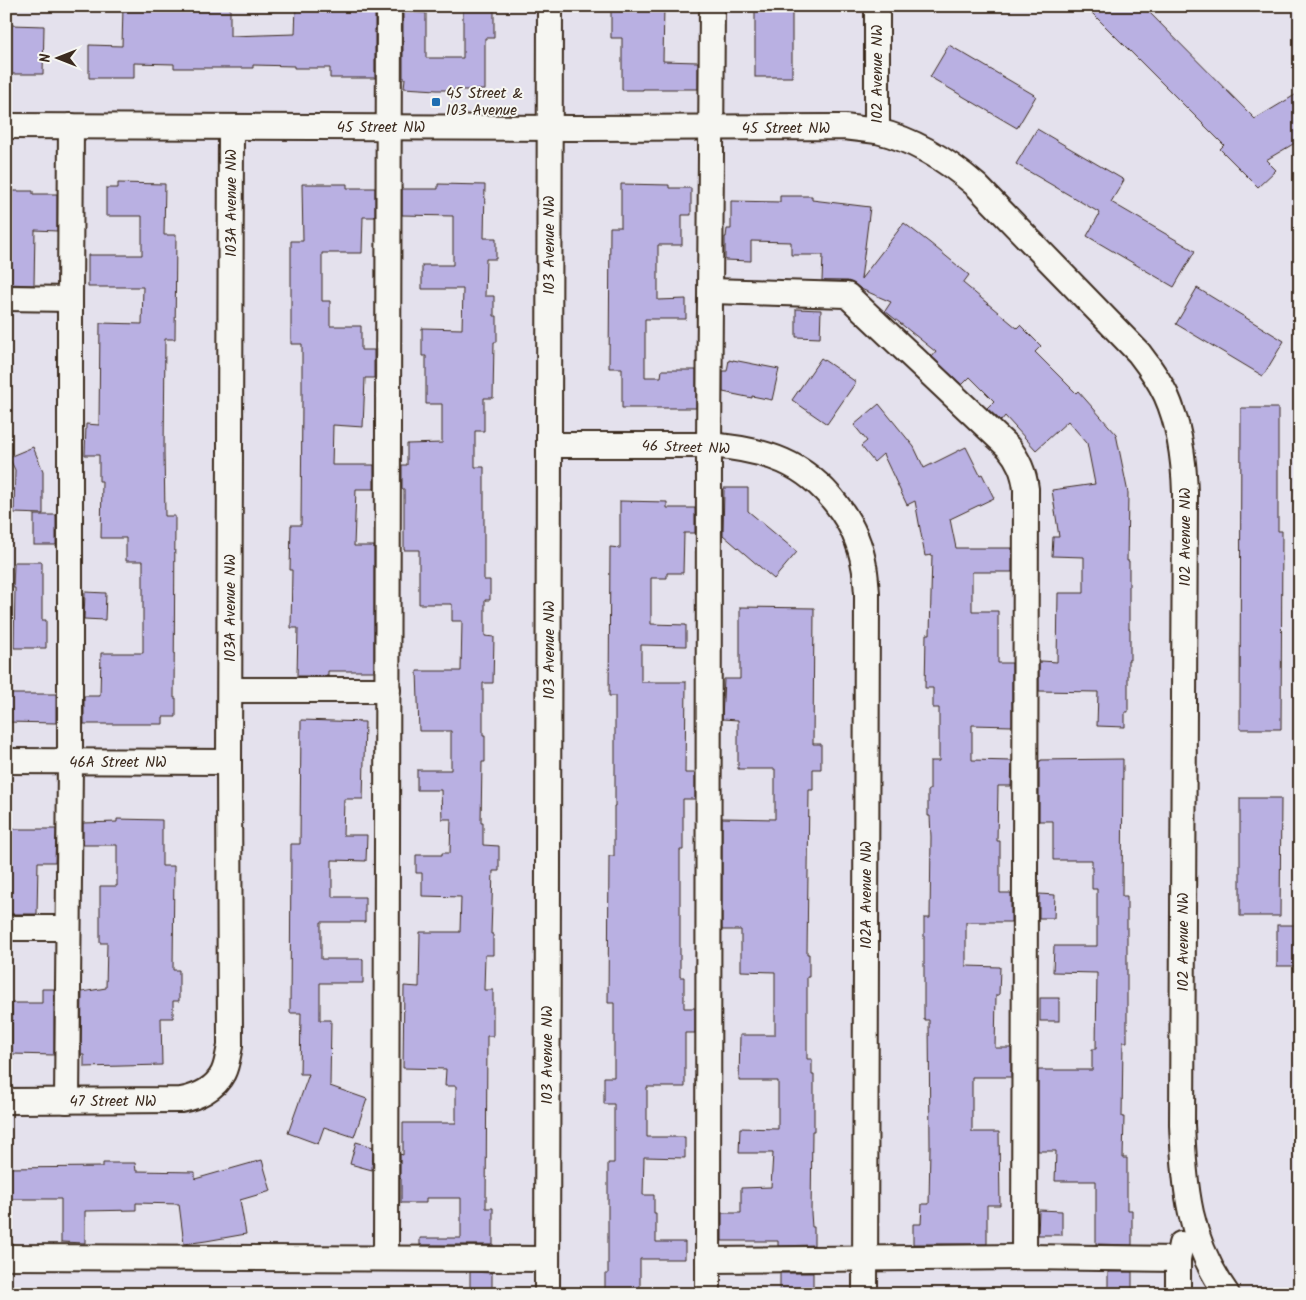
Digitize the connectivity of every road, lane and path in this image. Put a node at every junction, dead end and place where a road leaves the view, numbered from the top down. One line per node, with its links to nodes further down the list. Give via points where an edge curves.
1 (389, 6): 8 (street)
2 (550, 6): 9 (street, 103 Avenue NW)
3 (712, 6): 10 (street)
4 (877, 6): 11 (street, 102 Avenue NW)
5 (6, 126): 6 (street, 45 Street NW)
6 (71, 126): 7 (street, 45 Street NW); 14 (street)
7 (231, 127): 8 (street, 45 Street NW); 18 (street, 103A Avenue NW)
8 (389, 127): 9 (street, 45 Street NW); 19 (street)
9 (549, 128): 10 (street, 45 Street NW); 15 (street, 103 Avenue NW)
10 (711, 128): 11 (street, 45 Street NW); 12 (street)
11 (877, 131): 28 (street, 102 Avenue NW, via 930,152 977,186 1139,353 1166,396 1182,447 1186,494 1182,1124)
12 (711, 291): 16 (street); 30 (street, via 847,295 1008,447 1025,475)
13 (6, 298): 14 (street)
14 (70, 299): 21 (street)
15 (549, 445): 16 (street, 46 Street NW); 32 (street, 103 Avenue NW)
16 (709, 445): 17 (street, 46 Street NW, via 743,449 784,461 819,485); 34 (street)
17 (836, 503): 35 (street, 102A Avenue NW, via 858,544 867,593)
18 (230, 690): 19 (street); 22 (street, 103A Avenue NW)
19 (388, 690): 31 (street)
20 (6, 761): 21 (street, 46A Street NW)
21 (70, 762): 22 (street, 46A Street NW); 24 (street)
22 (229, 762): 25 (street, 103A Avenue NW, via 230,1046 223,1074)
23 (6, 928): 24 (street)
24 (68, 928): 27 (street)
25 (215, 1084): 27 (street, 47 Street NW, via 193,1098 181,1100)
26 (6, 1101): 27 (street, 47 Street NW)
27 (68, 1101)
28 (1188, 1205): 33 (street, 102 Avenue NW); 40 (street, 102 Avenue NW, via 1204,1255)
29 (6, 1257): 31 (street)
30 (1024, 1257): 33 (street); 35 (street)
31 (386, 1258): 32 (street)
32 (547, 1259): 36 (street, 103 Avenue NW)
33 (1178, 1259): 39 (street, 102 Avenue NW)
34 (708, 1260): 35 (street); 37 (street)
35 (865, 1260): 38 (street, 102A Avenue NW)
36 (547, 1294)
37 (708, 1294)
38 (865, 1294)
39 (1178, 1294)
40 (1227, 1294)

